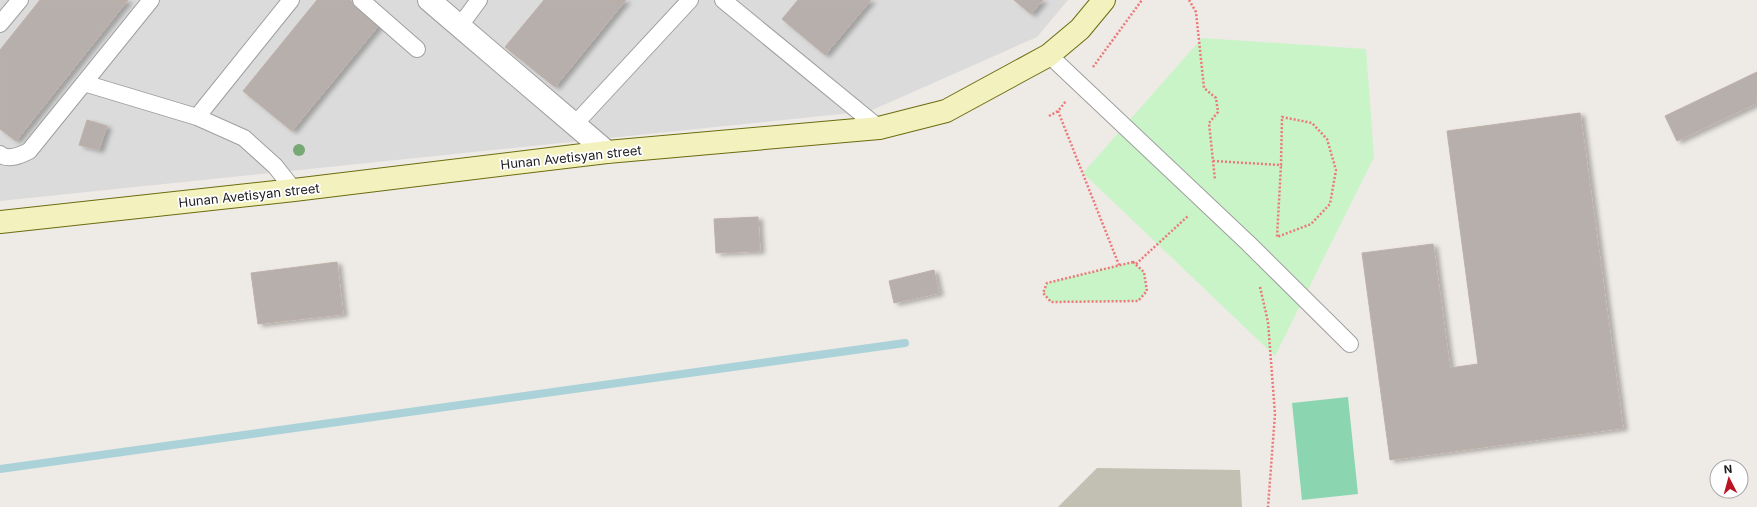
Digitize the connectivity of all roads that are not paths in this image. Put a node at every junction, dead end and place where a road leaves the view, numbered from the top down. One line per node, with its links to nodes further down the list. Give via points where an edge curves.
1 (20, 0): 10 (lane)
2 (151, 0): 14 (lane)
3 (291, 0): 15 (lane)
4 (361, 0): 12 (lane)
5 (429, 0): 11 (street)
6 (479, 0): 11 (lane)
7 (690, 0): 16 (lane)
8 (723, 0): 17 (lane)
9 (1104, 0): 13 (main road, Hunan Avetisyan street, via 1080,29)
10 (0, 24)
11 (459, 27): 16 (street)
12 (418, 49)
13 (1050, 55): 17 (main road, Hunan Avetisyan street, via 946,111); 22 (lane)
14 (84, 83): 15 (lane); 19 (lane, via 29,151 16,157)
15 (197, 117): 20 (lane, via 244,138 275,166)
16 (575, 124): 18 (street)
17 (879, 128): 18 (main road, Hunan Avetisyan street)
18 (608, 152): 20 (main road, Hunan Avetisyan street)
19 (0, 154)
20 (294, 190): 21 (main road, Hunan Avetisyan street)
21 (0, 222)
22 (1350, 344)

